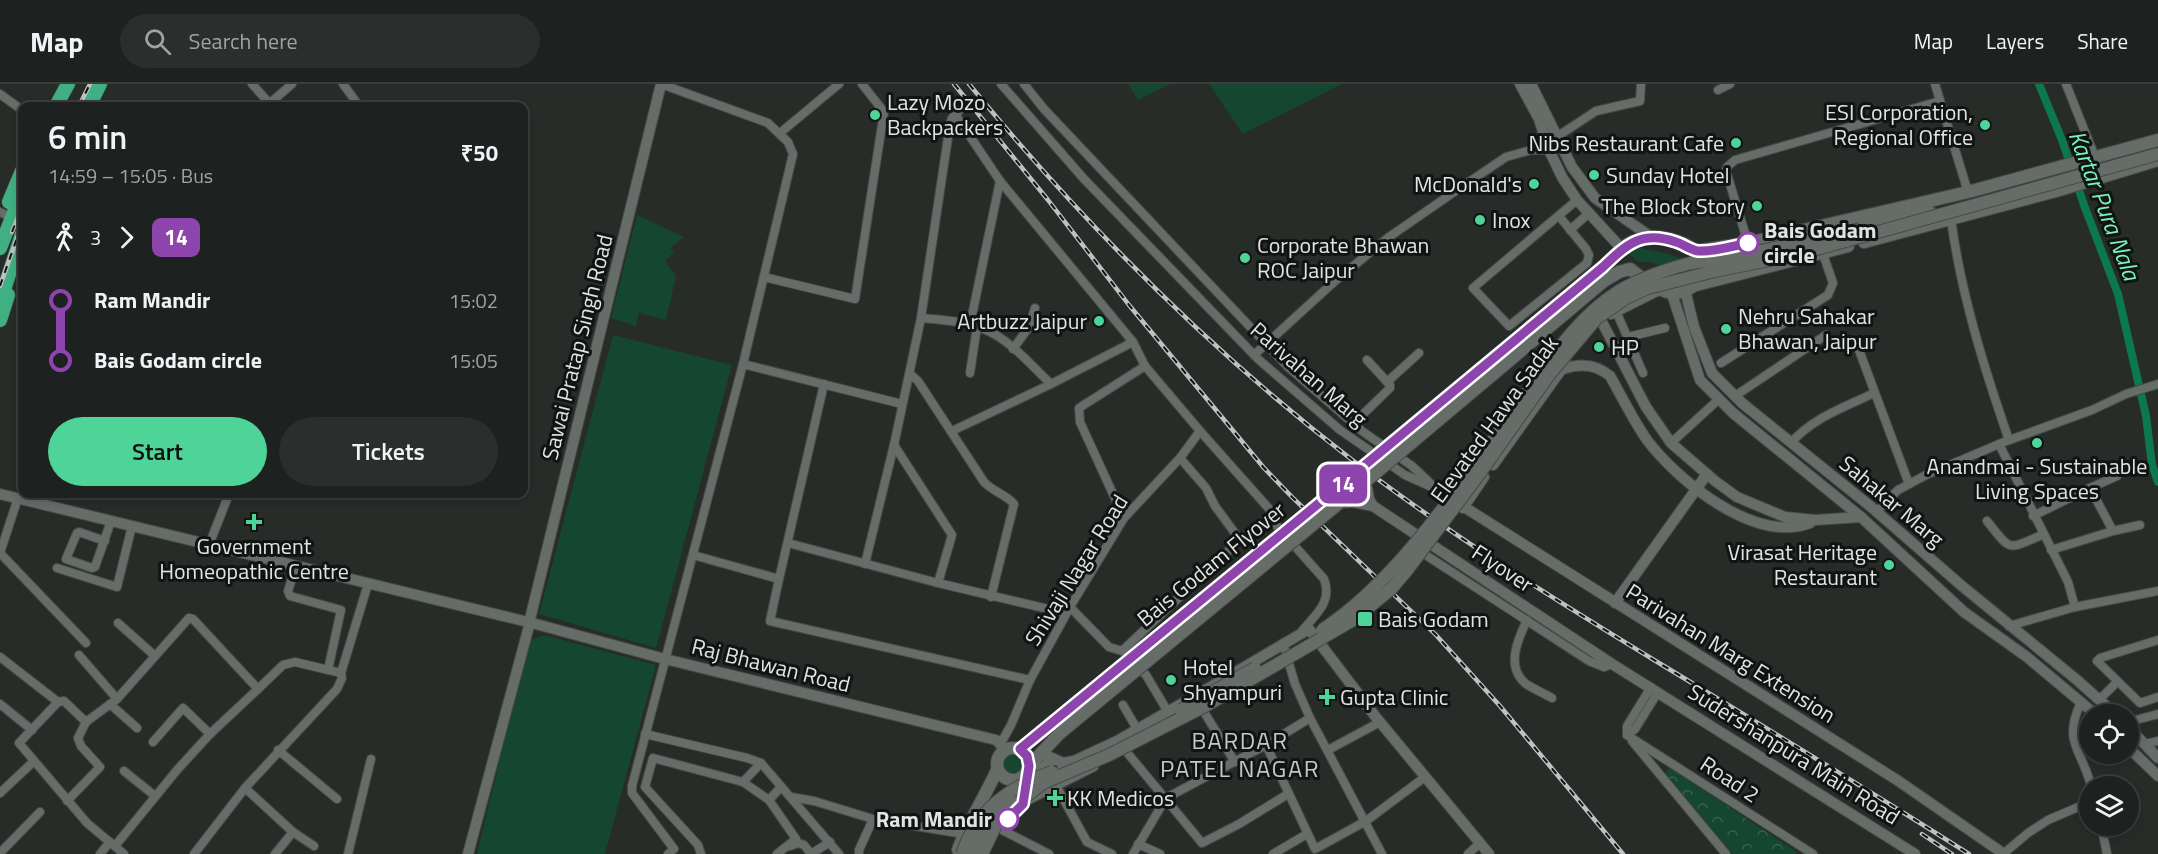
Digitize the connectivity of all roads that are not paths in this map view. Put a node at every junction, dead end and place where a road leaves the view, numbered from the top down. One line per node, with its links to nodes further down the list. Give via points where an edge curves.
1 (68, 84): 22 (highway)
2 (76, 84): 23 (highway)
3 (93, 84): 24 (highway)
4 (100, 84): 25 (highway)
5 (252, 84): 26 (street)
6 (292, 84): 27 (street)
7 (343, 84): 28 (street)
8 (661, 84): 30 (street, via 768,123); 150 (street, Sawai Pratap Singh Road)
9 (839, 84): 30 (street)
10 (862, 84): 57 (street, via 884,112 855,299)
11 (1001, 84): 76 (street, Parivahan Marg, via 1084,179)
12 (1024, 84): 73 (street, Parivahan Marg)
13 (1520, 84): 33 (street, via 1539,119)
14 (1531, 84): 32 (street)
15 (1641, 84): 32 (street, via 1640,101 1596,111)
16 (1730, 84): 19 (street)
17 (1935, 84): 21 (street)
18 (2066, 84): 35 (street)
19 (1718, 90)
20 (0, 94): 29 (street)
21 (1940, 101): 40 (street); 49 (street, via 1735,160 1726,171)
22 (58, 102)
23 (66, 102)
24 (85, 102)
25 (91, 102)
26 (268, 102)
27 (274, 102)
28 (356, 102)
29 (18, 107)
30 (780, 133): 57 (street, via 793,154)
31 (2158, 140): 35 (main road)
32 (1559, 142): 33 (street); 48 (street, via 1595,198)
33 (1549, 150): 41 (street); 73 (street, via 1506,157 1426,211 1335,281)
34 (2158, 154): 222 (main road, Elevated Hawa Sadak, bridge, via 1798,254 1648,288 1626,298 1597,318 1549,375 1391,589 1353,620 1207,705 1109,755)
35 (2095, 157): 37 (main road)
36 (2158, 160): 46 (main road)
37 (2027, 177): 40 (main road); 263 (main road, Elevated Hawa Sadak, bridge, via 1997,192 1952,206 1724,259 1687,264 1620,290 1592,311 1565,340 1388,575 1348,610 1308,638 1109,750 1039,776 1005,794 988,808 969,834)
38 (18, 180): 45 (highway)
39 (1000, 181): 64 (street, via 958,111 950,124); 67 (street); 71 (street)
40 (1968, 192): 49 (main road)
41 (1577, 200): 43 (street); 44 (street)
42 (18, 202): 51 (highway)
43 (1589, 213): 47 (street); 52 (street)
44 (1558, 216): 47 (street); 47 (street, via 1473,288 1509,326 1587,263 1586,249)
45 (1, 217)
46 (1951, 219): 54 (main road); 98 (street, via 1976,334)
47 (1570, 230)
48 (1652, 237): 52 (main road); 53 (main road)
49 (1748, 243): 53 (main road)
50 (18, 246): 61 (highway)
51 (0, 249)
52 (1622, 249): 56 (main road); 190 (main road, Bais Godam Flyover, bridge)
53 (1696, 251): 58 (main road, via 1703,259 1704,271)
54 (1823, 254): 58 (main road); 79 (street, via 1833,284 1828,295)
55 (18, 265): 65 (highway)
56 (1630, 269): 59 (main road); 106 (main road, Bais Godam Flyover, bridge, via 1604,281)
57 (764, 277): 80 (street)
58 (1690, 288): 60 (main road); 92 (street, Sahakar Marg, via 1694,327 1712,373)
59 (1659, 290): 60 (main road); 63 (street)
60 (1672, 294): 93 (street, Sahakar Marg, via 1700,380)
61 (0, 302)
62 (1035, 308): 74 (street, via 1029,327)
63 (1616, 311): 66 (street); 70 (street)
64 (921, 318): 67 (street); 86 (street)
65 (0, 320)
66 (1602, 322): 78 (street); 82 (street)
67 (974, 326): 74 (street, via 999,337); 84 (street)
68 (1665, 328): 70 (street)
69 (1826, 335): 92 (street)
70 (1628, 337): 85 (street)
71 (1133, 342): 81 (street); 89 (street)
72 (1856, 342): 91 (street)
73 (1267, 345): 76 (street); 95 (street, Parivahan Marg)
74 (1012, 349): 89 (street)
75 (1419, 353): 87 (street)
76 (1254, 355): 108 (street, Parivahan Marg, via 1340,430 1405,475)
77 (1367, 360): 87 (street)
78 (1622, 361): 83 (street); 100 (street)
79 (1721, 363)
80 (743, 364): 88 (street); 137 (street)
81 (1145, 366): 97 (street); 122 (street, via 1079,408 1080,422)
82 (1563, 369): 83 (street, via 1583,365); 117 (street)
83 (1605, 372): 109 (street, via 1649,442)
84 (970, 373)
85 (1643, 373)
86 (910, 374): 94 (street); 96 (street)
87 (1387, 382): 95 (street, via 1390,388)
88 (824, 384): 94 (street); 132 (street)
89 (1051, 384): 96 (street)
90 (2157, 385): 98 (street)
91 (1874, 393): 99 (street, via 1826,415); 107 (street)
92 (1735, 396): 99 (street, Sahakar Marg)
93 (1719, 399): 100 (street); 121 (street, Sahakar Marg)
94 (902, 404): 102 (street)
95 (1353, 423): 108 (street, Parivahan Marg, via 1412,466)
96 (952, 431): 145 (street, via 984,482 1014,504)
97 (1200, 431): 103 (street, Shivaji Nagar Road); 120 (street, via 1271,511)
98 (2008, 440): 101 (street)
99 (1791, 442): 118 (street, Sahakar Marg)
100 (1671, 443): 104 (street)
101 (1999, 444): 107 (street); 119 (street)
102 (894, 446): 138 (street); 143 (street, via 952,535)
103 (1180, 458): 122 (street, Shivaji Nagar Road); 130 (street, via 1206,488)
104 (1707, 474): 109 (street); 123 (street, via 1737,497 1785,517)
105 (2117, 476): 110 (street)
106 (1366, 481): 115 (main road, Bais Godam Flyover, bridge); 116 (street)
107 (1909, 484): 118 (street)
108 (1434, 488): 117 (street, Parivahan Marg Extension)
109 (1696, 488): 123 (street, via 1719,505 1754,521 1792,527); 146 (street)
110 (2090, 488): 119 (street); 128 (street)
111 (0, 494): 112 (street, Raj Bhawan Road)
112 (18, 498): 113 (street, Raj Bhawan Road); 136 (street)
113 (37, 498): 124 (street, Raj Bhawan Road)
114 (227, 498): 133 (street)
115 (1340, 503): 116 (street, Flyover); 190 (main road, Bais Godam Flyover, bridge)
116 (1373, 506): 164 (street, Flyover, bridge)
117 (1463, 508): 146 (street, Parivahan Marg Extension)
118 (1876, 512): 152 (street, Sahakar Marg)
119 (2033, 516): 129 (street)
120 (1269, 517): 130 (street); 153 (street, via 1327,587 1323,606)
121 (1861, 517): 123 (street); 177 (street, Sahakar Marg, via 1964,612)
122 (1124, 518): 147 (street, Shivaji Nagar Road)
123 (1815, 520)
124 (111, 521): 127 (street, Raj Bhawan Road); 131 (street)
125 (1987, 521): 129 (street, via 2006,544 2014,547)
126 (2140, 525): 128 (street)
127 (132, 526): 133 (street, Raj Bhawan Road); 140 (street, via 117,587)
128 (2113, 531): 134 (street)
129 (2042, 535): 134 (street)
130 (1240, 540): 158 (street)
131 (105, 541): 131 (street, via 93,568 66,559 79,532)
132 (788, 543): 138 (street); 141 (street)
133 (209, 545): 139 (street, Raj Bhawan Road)
134 (2051, 550): 148 (street, via 2068,582)
135 (1421, 552): 149 (street)
136 (0, 553): 156 (street)
137 (693, 555): 141 (street); 162 (street)
138 (866, 564): 143 (street)
139 (296, 566): 142 (street, Raj Bhawan Road); 165 (street, via 290,596 341,609)
140 (57, 568)
141 (780, 579): 167 (street, via 770,621)
142 (368, 584): 150 (street, Raj Bhawan Road); 166 (street)
143 (938, 584): 145 (street)
144 (2158, 591): 148 (street)
145 (991, 597): 147 (street, via 1061,612)
146 (1615, 603): 278 (street, Parivahan Marg Extension, via 1897,780)
147 (1070, 607): 158 (street, via 1109,647); 167 (street, Shivaji Nagar Road)
148 (2075, 607): 152 (street)
149 (1527, 620): 164 (street, via 1589,661 1604,667); 173 (street, via 1517,641 1515,666 1525,683)
150 (529, 622): 162 (street, Raj Bhawan Road); 257 (street, Sawai Pratap Singh Road)
151 (118, 623): 160 (street)
152 (2009, 626): 174 (street, Sahakar Marg)
153 (1305, 630): 155 (street); 157 (street)
154 (2158, 640): 168 (street, via 2097,659)
155 (1320, 642): 163 (street); 188 (street)
156 (86, 643)
157 (1283, 643): 163 (street); 171 (street)
158 (1122, 651): 183 (street, via 1146,675)
159 (79, 655): 175 (street)
160 (155, 656): 169 (street, via 189,618 193,619); 175 (street)
161 (0, 657): 176 (street)
162 (665, 659): 194 (street); 202 (street, Raj Bhawan Road, via 996,740)
163 (1288, 661): 182 (street); 185 (street)
164 (1612, 664): 170 (street, Sudershanpura Main Road)
165 (328, 670): 166 (street); 169 (street, via 295,662 284,665)
166 (341, 673): 204 (street, via 337,689)
167 (1030, 680): 202 (street, Shivaji Nagar Road)
168 (2116, 682): 172 (street, via 2140,703); 174 (street)
169 (258, 689): 193 (street)
170 (1655, 689): 195 (street, via 1635,729); 277 (street, Sudershanpura Main Road)
171 (1194, 696): 182 (street); 183 (street)
172 (2158, 697)
173 (1552, 698)
174 (2099, 700): 180 (street, Sahakar Marg)
175 (113, 701): 187 (street); 189 (street)
176 (58, 702): 187 (street, via 64,701); 192 (street)
177 (2081, 702): 179 (street, Sahakar Marg); 218 (street, via 2073,718 2072,736)
178 (0, 704): 192 (street)
179 (2083, 704)
180 (2104, 704)
181 (1123, 705): 191 (street)
182 (1202, 710): 206 (street); 213 (street)
183 (1168, 712): 191 (street)
184 (2158, 714): 186 (street)
185 (1310, 718): 201 (street); 205 (street)
186 (2139, 719)
187 (86, 722): 233 (street, via 78,738 100,767)
188 (1380, 722): 205 (street); 220 (street)
189 (137, 728)
190 (1056, 728): 203 (main road, Bais Godam Flyover); 207 (main road, Bais Godam Flyover)
191 (1137, 729): 197 (street)
192 (32, 730): 211 (street, via 20,743)
193 (210, 734): 199 (street, via 183,708); 228 (street)
194 (645, 734): 214 (street); 258 (street, via 632,793 674,849)
195 (1627, 735): 275 (street); 276 (street, Road 2)
196 (2139, 738): 200 (street)
197 (1117, 741): 206 (street); 212 (street, via 1074,761)
198 (2158, 741): 200 (street)
199 (153, 742)
200 (2145, 744): 210 (street)
201 (1266, 745): 213 (street); 227 (street)
202 (1003, 746): 203 (main road); 215 (main road, via 996,760)
203 (1020, 749): 217 (main road, via 1027,756)
204 (278, 750): 225 (street); 231 (street)
205 (1328, 750): 238 (street)
206 (1127, 752): 223 (street); 230 (street)
207 (1041, 753): 212 (street); 217 (main road, Bais Godam Flyover)
208 (2139, 758): 219 (street)
209 (371, 759): 256 (street)
210 (2158, 759)
211 (34, 761): 226 (street); 233 (street)
212 (1058, 761): 217 (street); 223 (street)
213 (1235, 762): 230 (street)
214 (760, 763): 221 (street); 224 (street)
215 (997, 770): 217 (main road, via 1009,780 1020,779); 241 (main road)
216 (124, 771): 228 (street)
217 (1027, 773): 234 (main road)
218 (2088, 776)
219 (2158, 776)
220 (1425, 777): 238 (street); 246 (street)
221 (743, 782): 232 (street); 259 (street, via 653,758 645,787 698,845)
222 (1043, 783): 264 (main road, bridge, via 1007,802 988,821); 265 (main road, Elevated Hawa Sadak, bridge, via 996,825)
223 (1056, 786): 234 (street); 268 (street, via 1087,842)
224 (781, 787): 229 (street); 232 (street)
225 (245, 788): 240 (street); 254 (street)
226 (0, 793)
227 (1288, 794): 230 (street, via 1202,843); 242 (street)
228 (155, 796): 247 (street)
229 (791, 797): 237 (street); 244 (street)
230 (1166, 798): 245 (street)
231 (337, 799)
232 (769, 800): 260 (street, via 796,839)
233 (67, 801): 247 (street)
234 (1023, 804): 239 (main road)
235 (2079, 807): 278 (street, via 2028,832)
236 (40, 812): 250 (street)
237 (873, 819): 241 (street); 261 (street)
238 (1366, 821): 249 (street); 272 (street)
239 (1000, 829): 266 (main road); 267 (street)
240 (293, 832): 248 (street); 255 (street)
241 (964, 834): 262 (main road)
242 (1307, 834): 249 (street); 271 (street)
243 (2103, 836): 279 (street)
244 (830, 842): 251 (street); 260 (street, via 811,854 798,843)
245 (1138, 843): 269 (street); 270 (street)
246 (1480, 843): 273 (street); 274 (street)
247 (112, 844): 252 (street); 253 (street)
248 (314, 846)
249 (1317, 851)
250 (0, 853)
251 (836, 853)
252 (100, 854)
253 (124, 854)
254 (194, 854)
255 (274, 854)
256 (348, 854)
257 (468, 854)
258 (668, 854)
259 (701, 854)
260 (779, 854)
261 (859, 854)
262 (957, 854)
263 (962, 854)
264 (971, 854)
265 (982, 854)
266 (988, 854)
267 (1049, 854)
268 (1112, 854)
269 (1133, 854)
270 (1160, 854)
271 (1273, 854)
272 (1382, 854)
273 (1468, 854)
274 (1489, 854)
275 (1726, 854)
276 (1813, 854)
277 (1915, 854)
278 (2004, 854)
279 (2107, 854)

